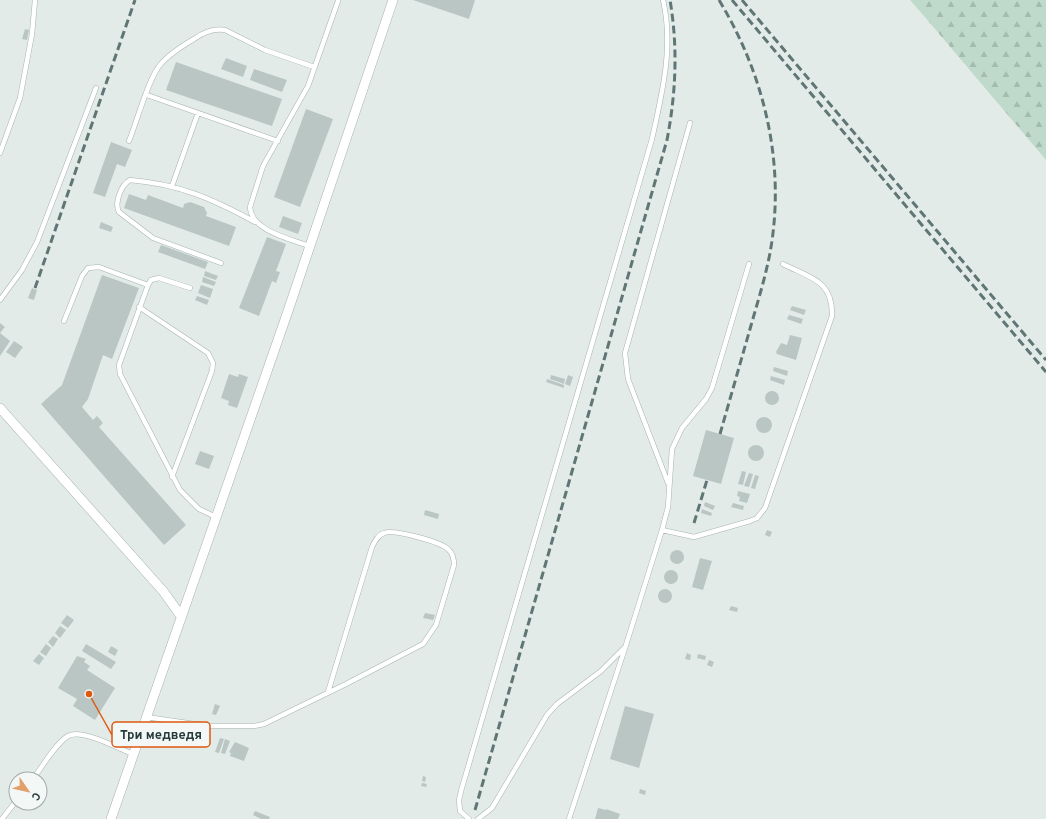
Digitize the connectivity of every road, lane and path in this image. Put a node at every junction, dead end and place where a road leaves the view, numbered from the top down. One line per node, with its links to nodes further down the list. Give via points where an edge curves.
1 (35, 0): 12 (lane, via 32,34 20,98)
2 (338, 0): 5 (lane)
3 (393, 0): 15 (street)
4 (663, 0): 39 (lane, via 669,26 668,52 652,139 461,791 460,811)
5 (314, 67): 7 (lane, via 265,50 226,30 215,30 203,33 180,47 160,65); 11 (lane, via 304,95)
6 (96, 88): 21 (lane, via 37,242 22,270)
7 (147, 94): 8 (lane); 10 (lane)
8 (198, 113): 11 (lane); 13 (lane)
9 (690, 123): 26 (lane, via 625,353 628,379)
10 (129, 141)
11 (278, 141): 14 (lane, via 263,166 251,202 250,214)
12 (0, 153)
13 (172, 186): 14 (lane, via 211,199); 16 (lane, via 130,180 124,184 117,209 153,238)
14 (260, 225): 15 (lane)
15 (309, 246): 27 (street)
16 (222, 263)
17 (749, 264): 26 (lane, via 714,383 706,399 682,428 672,449)
18 (783, 264): 28 (lane, via 824,286 831,299 832,316 765,508 757,518 702,536 686,536)
19 (148, 285): 20 (lane, via 151,280 159,278); 22 (lane); 23 (lane, via 99,267 88,268 82,276)
20 (190, 288)
21 (0, 300)
22 (139, 307): 25 (lane, via 120,359 120,374); 25 (lane, via 208,353 213,363)
23 (64, 321)
24 (0, 408): 29 (street, via 163,591)
25 (172, 477): 27 (lane, via 194,505)
26 (669, 484): 28 (lane, via 668,508)
27 (216, 516): 29 (street)
28 (662, 530): 30 (lane)
29 (181, 616): 32 (street)
30 (626, 645): 36 (lane); 40 (lane, via 601,671 557,704 547,715 492,808)
31 (328, 692): 31 (lane, via 372,547 379,535 384,532 397,533 437,543 450,551 454,565 436,625 429,637 416,649); 32 (lane, via 264,724 254,726 208,726)
32 (146, 717): 33 (street)
33 (133, 754): 34 (lane, via 76,733 61,742); 38 (street)
34 (38, 771)
35 (8, 811): 37 (lane)
36 (570, 818)
37 (2, 819)
38 (111, 819)
39 (469, 819)
40 (478, 819)

